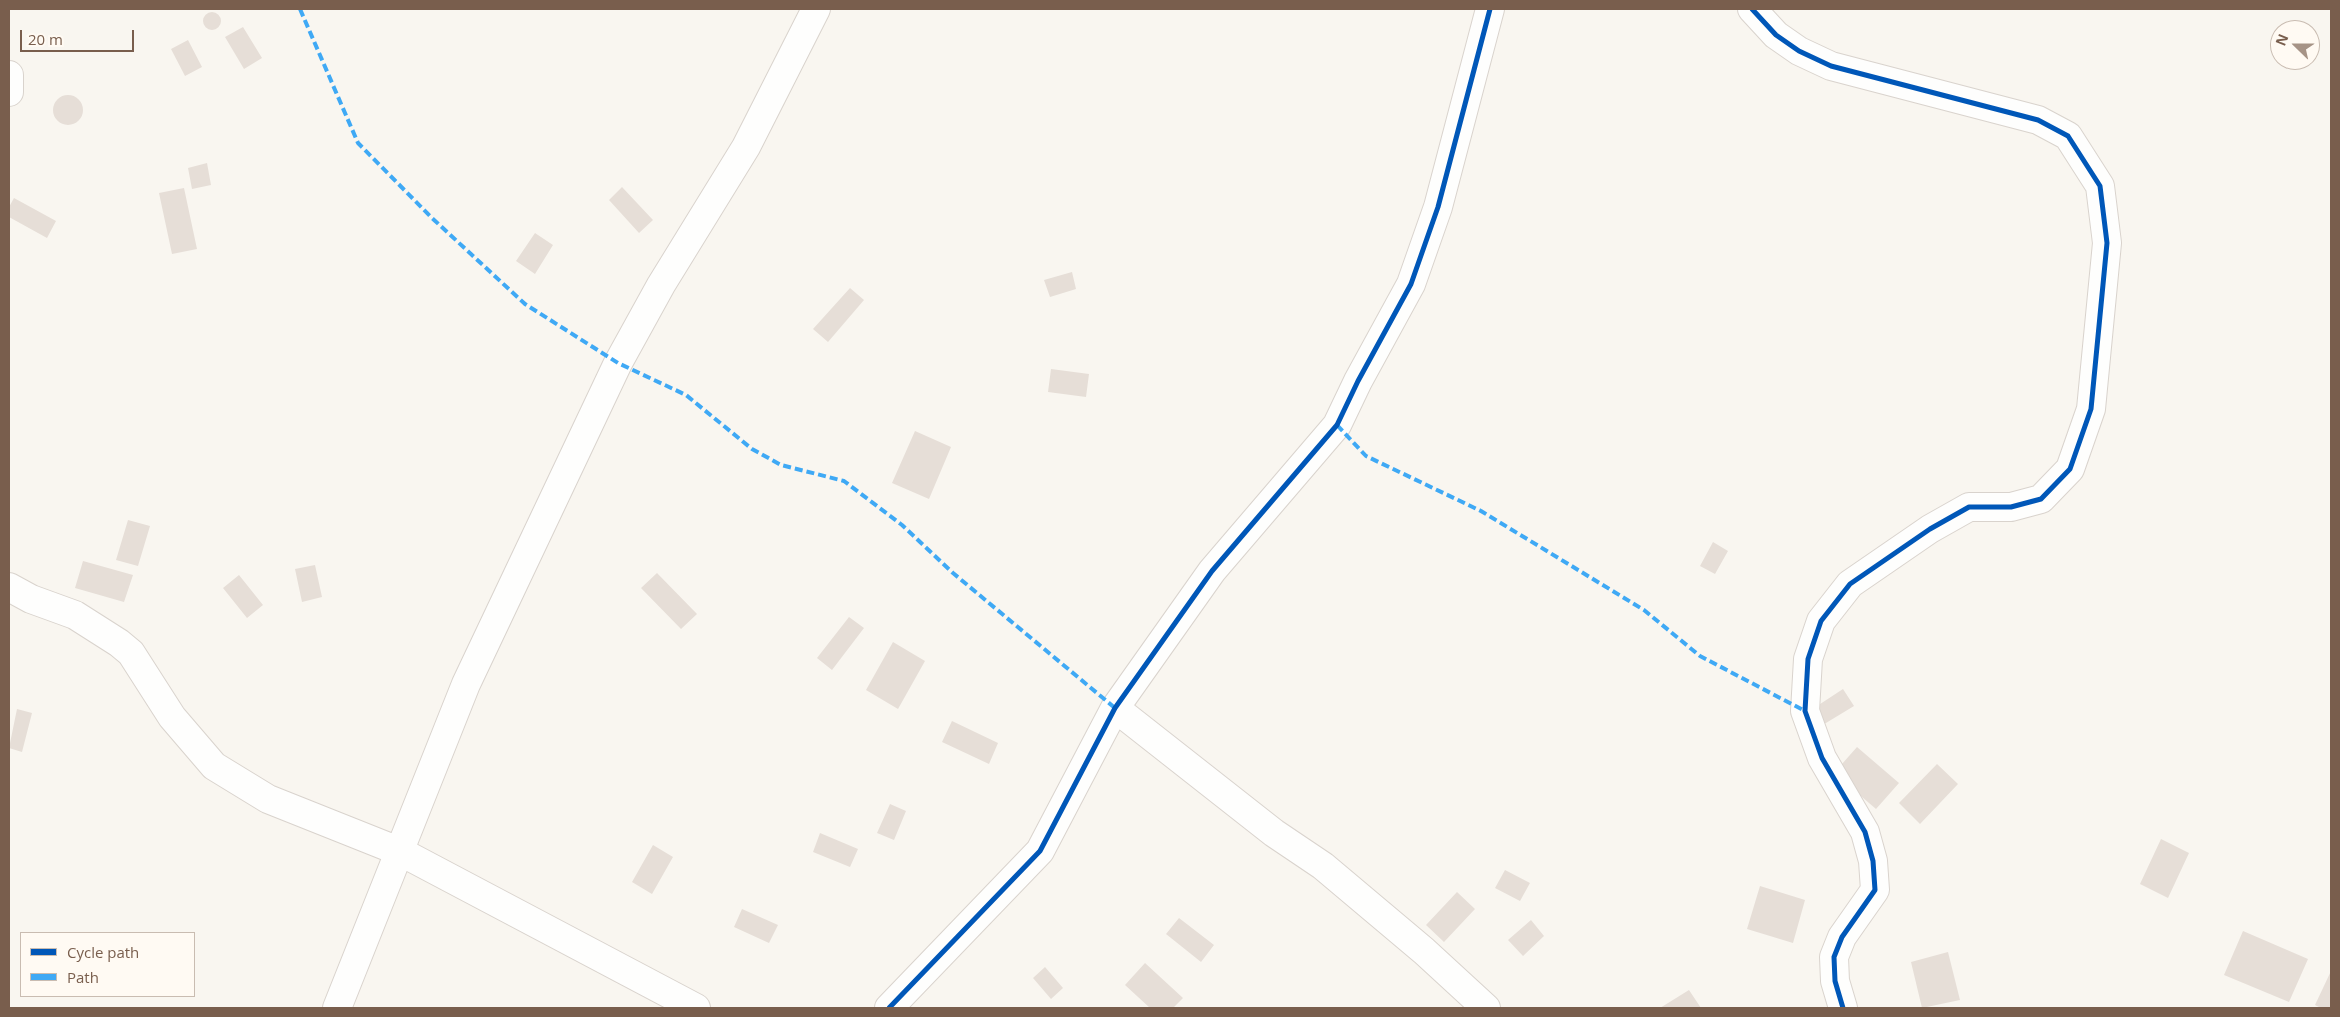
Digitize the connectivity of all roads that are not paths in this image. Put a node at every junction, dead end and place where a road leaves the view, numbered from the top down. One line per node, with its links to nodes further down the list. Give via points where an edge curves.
1 (816, 9): 8 (street, via 746,147 661,285 618,363 466,684)
2 (1490, 9): 7 (street, via 1438,207 1411,284 1337,425 1212,571)
3 (1752, 9): 13 (street, via 1776,35 1831,66 2038,120 2068,136 2100,186 2107,243 2091,409 2070,469 2041,499 2012,507 1969,507 1930,529 1850,584 1821,622 1808,660 1805,711 1822,758 1865,832 1873,861 1875,890 1842,937 1834,957 1835,981)
4 (9, 75): 5 (street)
5 (9, 92)
6 (9, 587): 8 (street, via 31,600 75,615 131,653 172,717 214,766 268,799)
7 (1115, 708): 11 (street, via 1040,851); 12 (street, via 1274,833 1322,866 1424,951)
8 (401, 852): 9 (street); 10 (street)
9 (337, 1008)
10 (696, 1008)
11 (889, 1008)
12 (1486, 1008)
13 (1843, 1008)

